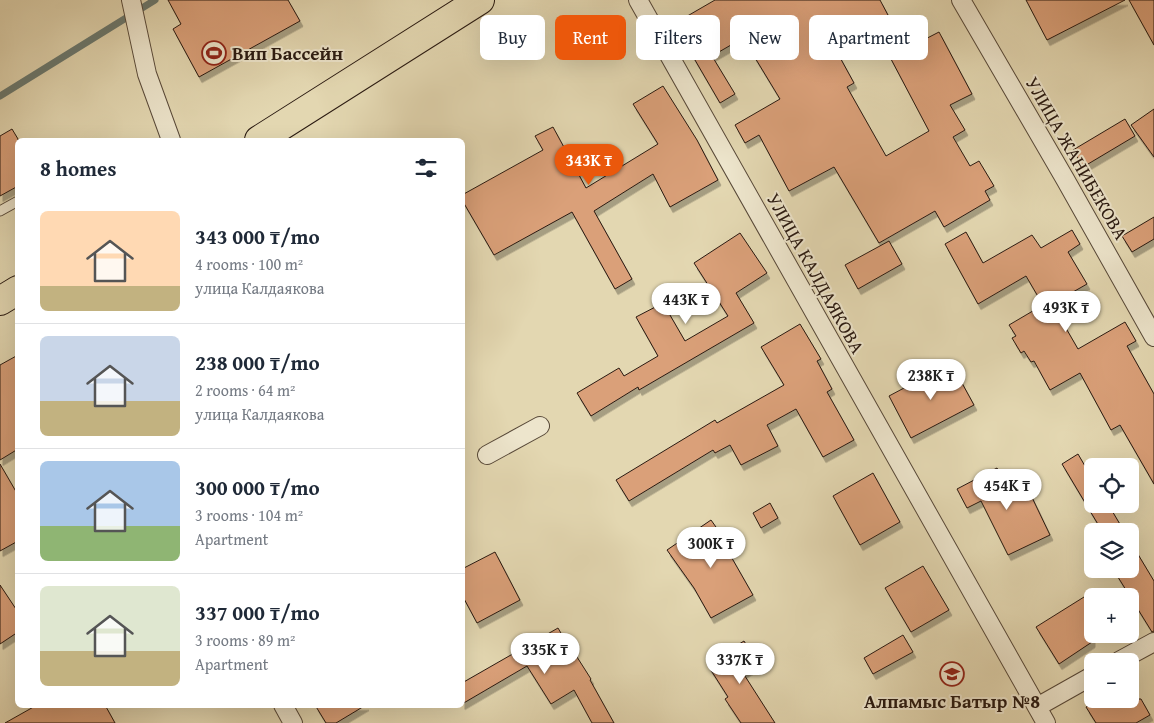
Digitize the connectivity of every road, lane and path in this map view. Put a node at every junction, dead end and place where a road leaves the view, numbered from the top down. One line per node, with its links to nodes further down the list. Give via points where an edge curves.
1 (480, 0): 6 (main road)
2 (638, 0): 17 (street, УЛИЦА КАЛДАЯКОВА)
3 (961, 0): 11 (street, УЛИЦА ЖАНИБЕКОВА)
4 (131, 1): 5 (street, via 147,74)
5 (171, 138)
6 (262, 138)
7 (15, 203): 8 (lane)
8 (0, 211)
9 (15, 292): 10 (main road)
10 (0, 301)
11 (1154, 337)
12 (540, 426): 13 (street)
13 (487, 455)
14 (1154, 642): 15 (street)
15 (1134, 653)
16 (1084, 681): 17 (street)
17 (1037, 707): 20 (street, УЛИЦА КАЛДАЯКОВА)
18 (285, 708): 19 (street)
19 (293, 723)
20 (1046, 723)

